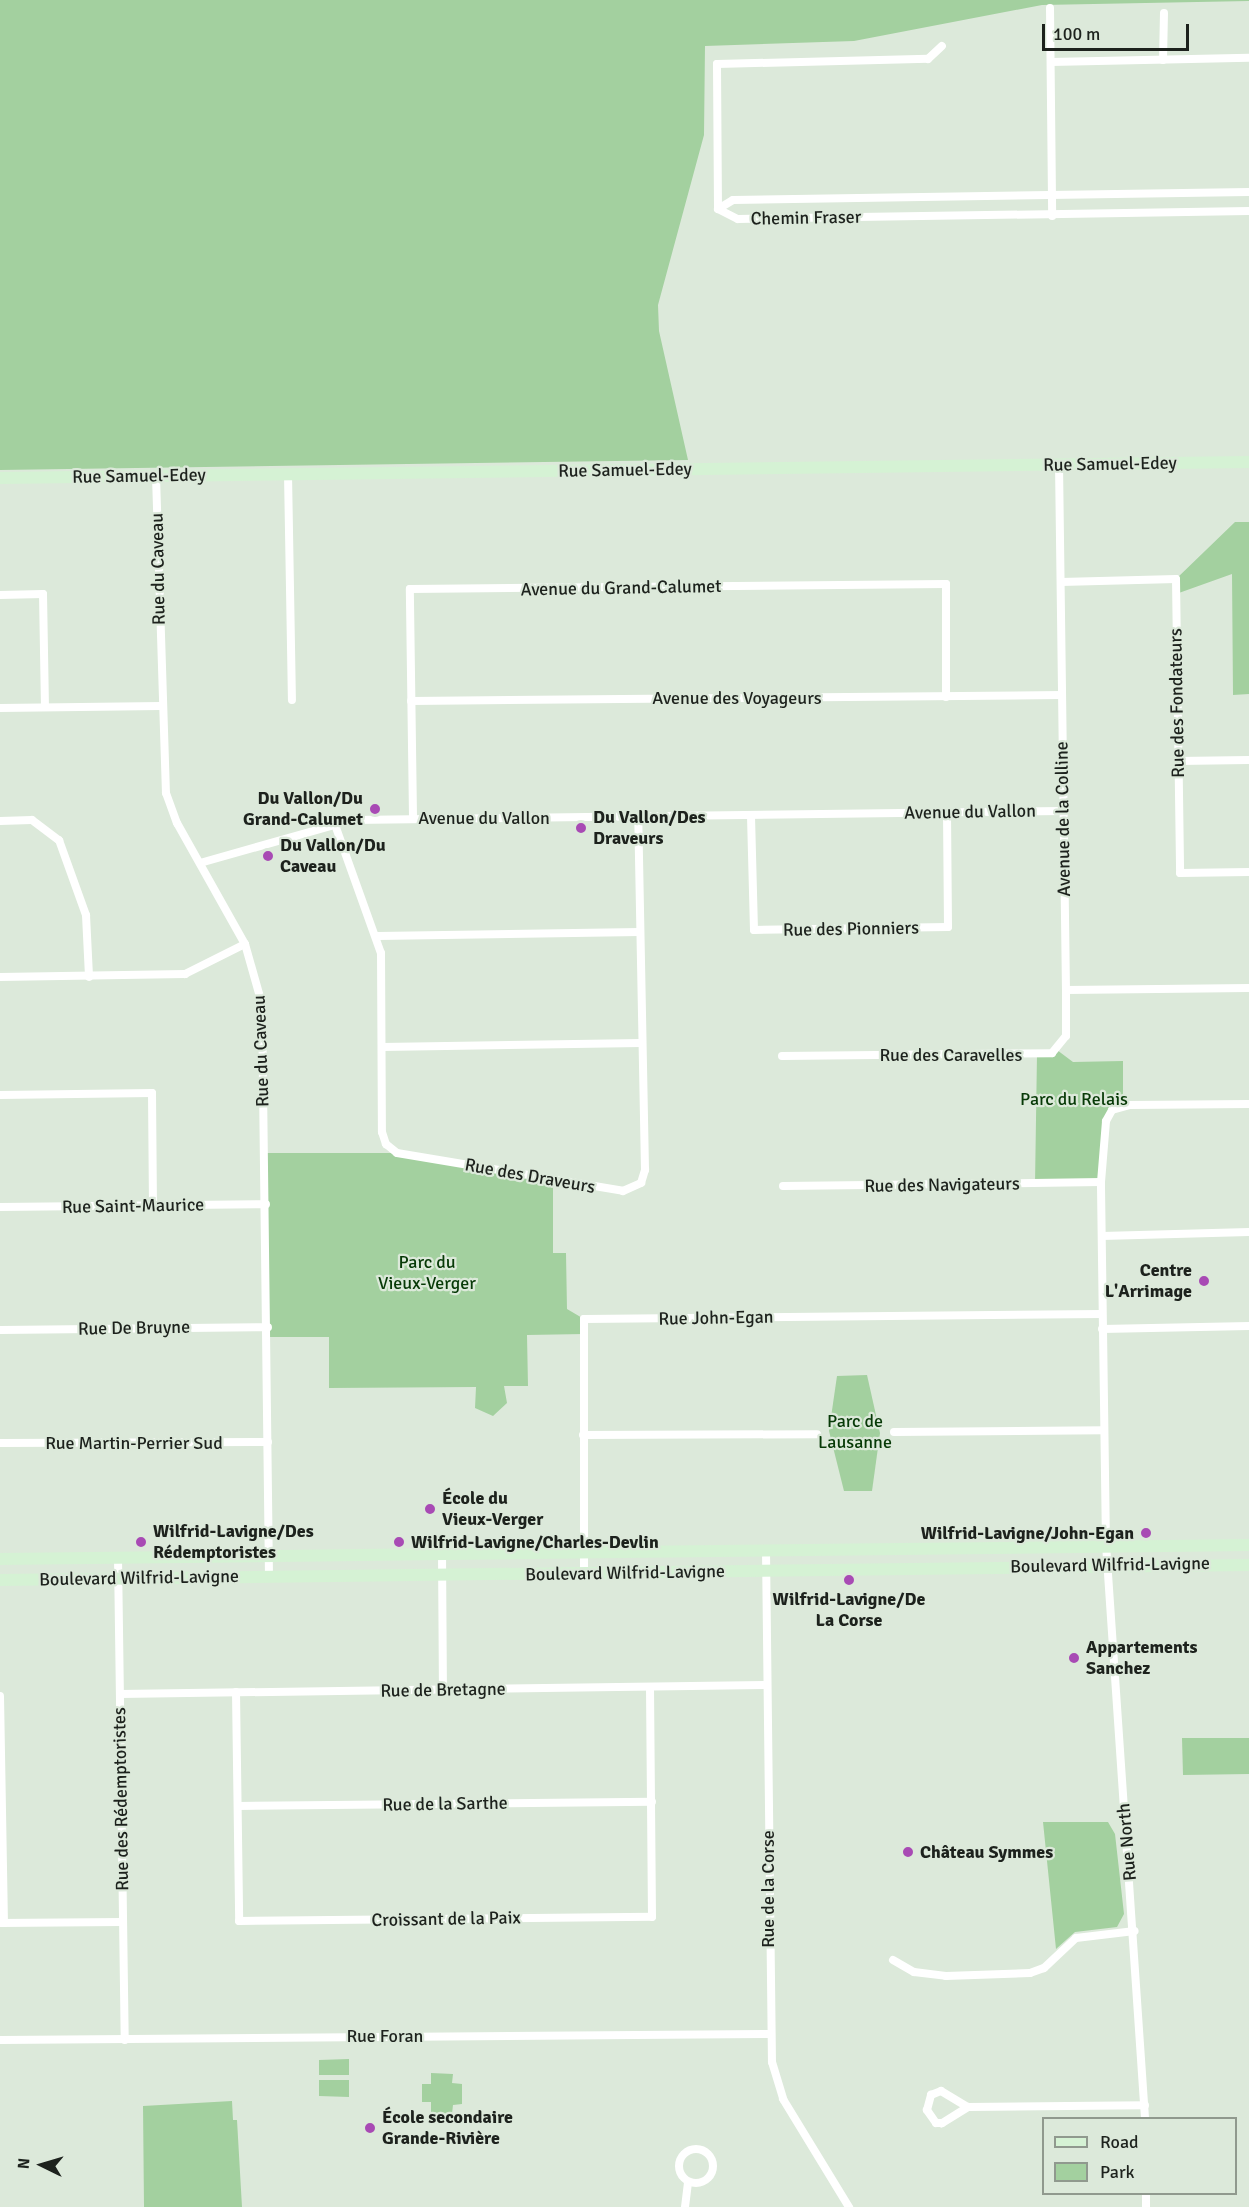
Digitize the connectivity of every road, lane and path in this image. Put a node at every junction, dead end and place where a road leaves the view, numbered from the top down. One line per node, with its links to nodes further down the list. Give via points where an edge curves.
1 (1050, 8): 6 (street)
2 (1164, 13): 5 (street)
3 (942, 46): 9 (street, via 928,59 717,64)
4 (1249, 58): 5 (street)
5 (1163, 60): 6 (street)
6 (1051, 62): 8 (street)
7 (1249, 192): 8 (street, Chemin Fraser)
8 (1052, 197): 9 (street, Chemin Fraser, via 733,201); 11 (street)
9 (718, 209): 11 (street, Chemin Fraser, via 738,219)
10 (1249, 211): 11 (street, Chemin Fraser)
11 (1052, 216)
12 (1249, 462): 13 (main road, Rue Samuel-Edey)
13 (1059, 464): 14 (main road, Rue Samuel-Edey); 17 (street, Avenue de la Colline)
14 (288, 474): 15 (main road, Rue Samuel-Edey); 21 (street)
15 (156, 476): 16 (main road, Rue Samuel-Edey); 23 (street, Rue du Caveau)
16 (0, 478)
17 (1061, 582): 19 (street, Avenue de la Colline); 27 (street, Rue des Fondateurs, via 1176,579)
18 (0, 595): 24 (street, via 43,594)
19 (1062, 695): 20 (street, Avenue des Voyageurs); 28 (street, Avenue de la Colline)
20 (946, 697): 22 (street, Avenue des Voyageurs); 22 (street, Avenue du Grand-Calumet, via 946,584 410,590)
21 (292, 700)
22 (411, 701): 31 (street, Avenue du Grand-Calumet)
23 (161, 706): 24 (street); 35 (street, Rue du Caveau, via 166,793)
24 (45, 707): 25 (street)
25 (0, 708)
26 (1249, 760): 27 (street)
27 (1178, 761): 36 (street, Rue des Fondateurs, via 1180,873)
28 (1063, 811): 29 (street, Avenue du Vallon); 43 (street, Avenue de la Colline)
29 (947, 812): 30 (street, Avenue du Vallon); 30 (street, Rue des Pionniers, via 948,927 925,928 754,930)
30 (751, 816): 32 (street, Avenue du Vallon)
31 (413, 817): 32 (street, Avenue du Vallon); 34 (street, Avenue du Vallon)
32 (638, 818): 37 (street, Rue des Draveurs)
33 (0, 821): 41 (street, via 32,820 58,840 86,915)
34 (334, 822): 35 (street, Avenue du Vallon); 38 (street, Rue des Draveurs)
35 (200, 862): 39 (street, Rue du Caveau)
36 (1249, 872)
37 (640, 932): 38 (street); 44 (street, Rue des Draveurs)
38 (378, 936): 45 (street, Rue des Draveurs)
39 (245, 944): 41 (street, via 185,974); 51 (street, Rue du Caveau, via 262,1004)
40 (0, 977): 41 (street)
41 (89, 977)
42 (1249, 988): 43 (street)
43 (1066, 990): 46 (street, Rue des Caravelles, via 1065,1036 1052,1053)
44 (641, 1043): 45 (street); 45 (street, Rue des Draveurs, via 645,1170 640,1183 623,1191 397,1153 382,1132)
45 (382, 1047)
46 (782, 1056)
47 (0, 1095): 52 (street, via 152,1093)
48 (1249, 1104): 49 (street, via 1117,1107 1106,1121)
49 (1101, 1182): 50 (street, Rue des Navigateurs); 55 (street)
50 (783, 1186)
51 (266, 1204): 52 (street, Rue Saint-Maurice); 57 (street, Rue du Caveau)
52 (153, 1205): 53 (street, Rue Saint-Maurice)
53 (0, 1207)
54 (1249, 1233): 55 (street)
55 (1102, 1236): 56 (street)
56 (1102, 1314): 59 (street); 64 (street, Rue John-Egan, via 584,1319)
57 (268, 1326): 60 (street, Rue De Bruyne); 65 (street, Rue du Caveau)
58 (1249, 1326): 59 (street)
59 (1102, 1329): 61 (street)
60 (0, 1330)
61 (1104, 1430): 62 (street); 67 (street)
62 (894, 1432)
63 (816, 1434): 64 (street)
64 (583, 1436): 69 (street, Rue John-Egan)
65 (268, 1442): 66 (street, Rue Martin-Perrier Sud); 72 (street, Rue du Caveau)
66 (0, 1443)
67 (1106, 1545): 68 (main road, Boulevard Wilfrid-Lavigne); 70 (main road, Boulevard Wilfrid-Lavigne); 75 (street)
68 (1249, 1545)
69 (583, 1550): 70 (main road, Boulevard Wilfrid-Lavigne); 71 (main road, Boulevard Wilfrid-Lavigne); 79 (street, Rue John-Egan)
70 (766, 1551): 77 (street, Rue de la Corse)
71 (442, 1553): 72 (main road, Boulevard Wilfrid-Lavigne); 78 (street)
72 (269, 1556): 73 (main road, Boulevard Wilfrid-Lavigne); 80 (street, Rue du Caveau)
73 (118, 1558): 74 (main road, Boulevard Wilfrid-Lavigne); 81 (street, Rue des Rédemptoristes)
74 (0, 1559)
75 (1108, 1565): 76 (main road, Boulevard Wilfrid-Lavigne); 77 (main road, Boulevard Wilfrid-Lavigne); 94 (street, Rue North)
76 (1249, 1565)
77 (766, 1571): 79 (main road, Boulevard Wilfrid-Lavigne); 83 (street, Rue de la Corse)
78 (442, 1574): 79 (main road, Boulevard Wilfrid-Lavigne); 80 (main road, Boulevard Wilfrid-Lavigne); 85 (street)
79 (584, 1574)
80 (269, 1576): 81 (main road, Boulevard Wilfrid-Lavigne)
81 (118, 1578): 82 (main road, Boulevard Wilfrid-Lavigne); 87 (street, Rue des Rédemptoristes)
82 (0, 1580)
83 (766, 1685): 84 (street, Rue de Bretagne); 96 (street, Rue de la Corse)
84 (650, 1688): 85 (street, Rue de Bretagne); 89 (street, Croissant de la Paix)
85 (443, 1690): 86 (street, Rue de Bretagne)
86 (236, 1692): 87 (street, Rue de Bretagne); 90 (street, Croissant de la Paix)
87 (120, 1694): 92 (street, Rue des Rédemptoristes)
88 (0, 1696): 91 (street)
89 (652, 1802): 90 (street, Rue de la Sarthe); 90 (street, Croissant de la Paix, via 652,1917 239,1921)
90 (238, 1806)
91 (1, 1808): 93 (street)
92 (122, 1922): 93 (street); 98 (street, Rue des Rédemptoristes)
93 (2, 1923)
94 (1135, 1931): 95 (street, via 1076,1938 1044,1968 1030,1973 946,1976 914,1972); 99 (street, Rue North)
95 (893, 1960)
96 (769, 2034): 98 (street, Rue Foran); 104 (street, Rue de la Corse, via 776,2085)
97 (0, 2040): 98 (street, Rue Foran)
98 (125, 2040)
99 (1145, 2104): 100 (street); 101 (street, Rue North)
100 (968, 2107): 100 (street, via 941,2091 931,2095 927,2110 936,2123 942,2123)
101 (1145, 2117)
102 (688, 2182): 102 (street, via 698,2184 711,2174 711,2159 704,2151 693,2149 680,2158 678,2169); 103 (street)
103 (685, 2207)
104 (849, 2207)

